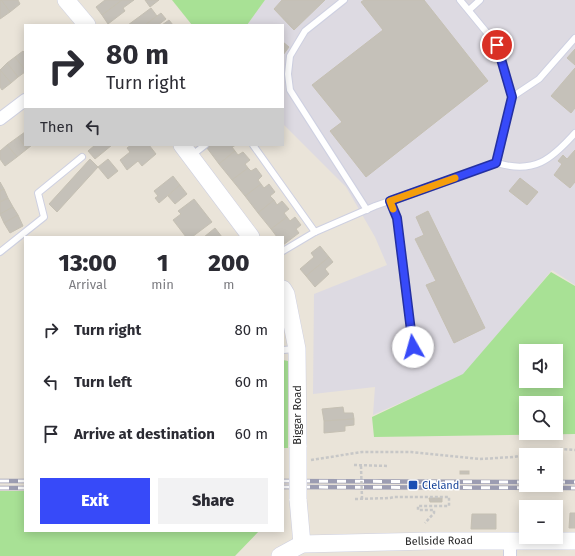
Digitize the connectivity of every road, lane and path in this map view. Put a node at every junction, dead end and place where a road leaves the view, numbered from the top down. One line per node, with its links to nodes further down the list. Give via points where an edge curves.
1 (66, 0): 6 (street)
2 (344, 0): 18 (lane, via 305,31 290,56 288,74 290,90)
3 (460, 0): 5 (lane)
4 (480, 0): 5 (lane)
5 (469, 10): 8 (lane, via 497,45)
6 (86, 24)
7 (575, 38): 8 (lane, via 539,79)
8 (512, 97): 16 (lane)
9 (24, 101): 10 (street)
10 (0, 119)
11 (575, 133): 16 (lane, via 557,152 538,164 522,167)
12 (201, 146): 14 (lane)
13 (254, 146): 19 (lane)
14 (187, 150): 20 (street)
15 (82, 158): 22 (lane, via 38,193 44,217)
16 (496, 163): 17 (lane)
17 (390, 201): 18 (lane); 24 (lane, via 397,218)
18 (367, 210): 19 (lane)
19 (315, 232): 21 (lane)
20 (250, 236)
21 (284, 250)
22 (0, 252)
23 (284, 291): 25 (street, Biggar Road)
24 (413, 347)
25 (290, 349): 35 (street, Biggar Road, bridge)
26 (575, 450): 27 (path, via 561,449 513,457 480,459 411,452 362,452)
27 (309, 460)
28 (354, 466): 29 (path)
29 (361, 466): 30 (path); 32 (path, bridge)
30 (389, 466)
31 (355, 499): 32 (path)
32 (362, 499): 33 (path, via 449,497 450,506 418,506 418,510 434,510)
33 (425, 523)
34 (575, 541): 36 (street, Bellside Road)
35 (302, 544): 36 (street, Bellside Road, via 430,541); 37 (street)
36 (510, 548)
37 (280, 556)

